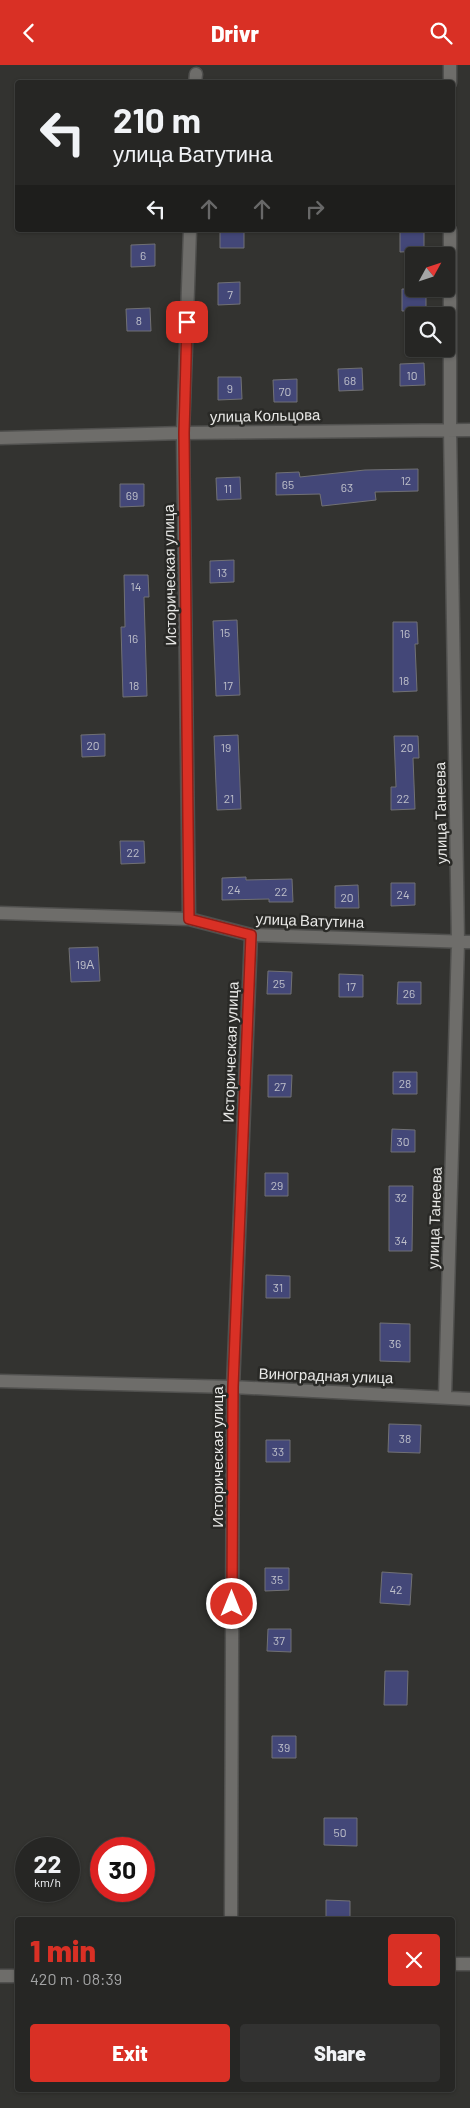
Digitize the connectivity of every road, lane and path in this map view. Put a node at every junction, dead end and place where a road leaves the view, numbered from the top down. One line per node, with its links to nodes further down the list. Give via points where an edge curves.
1 (450, 65): 2 (street)
2 (450, 80)
3 (190, 232): 7 (street, Историческая улица)
4 (450, 232): 5 (street, улица Танеева)
5 (450, 429): 6 (street, улица Кольцова); 7 (street, улица Кольцова); 12 (street, улица Танеева)
6 (470, 430)
7 (184, 433): 8 (street, улица Кольцова); 10 (street, Историческая улица)
8 (0, 438)
9 (0, 913): 10 (street, улица Ватутина)
10 (189, 919): 11 (street, улица Ватутина)
11 (251, 935): 12 (street, улица Ватутина); 14 (street, Историческая улица)
12 (464, 942): 15 (street, улица Танеева)
13 (0, 1381): 14 (street, Виноградная улица)
14 (233, 1387): 15 (street, Виноградная улица); 17 (street, Историческая улица)
15 (445, 1396): 16 (street, Виноградная улица)
16 (470, 1399)
17 (231, 1917)
18 (455, 1964): 19 (street)
19 (470, 1964)
20 (0, 1976): 21 (street)
21 (15, 1976)

